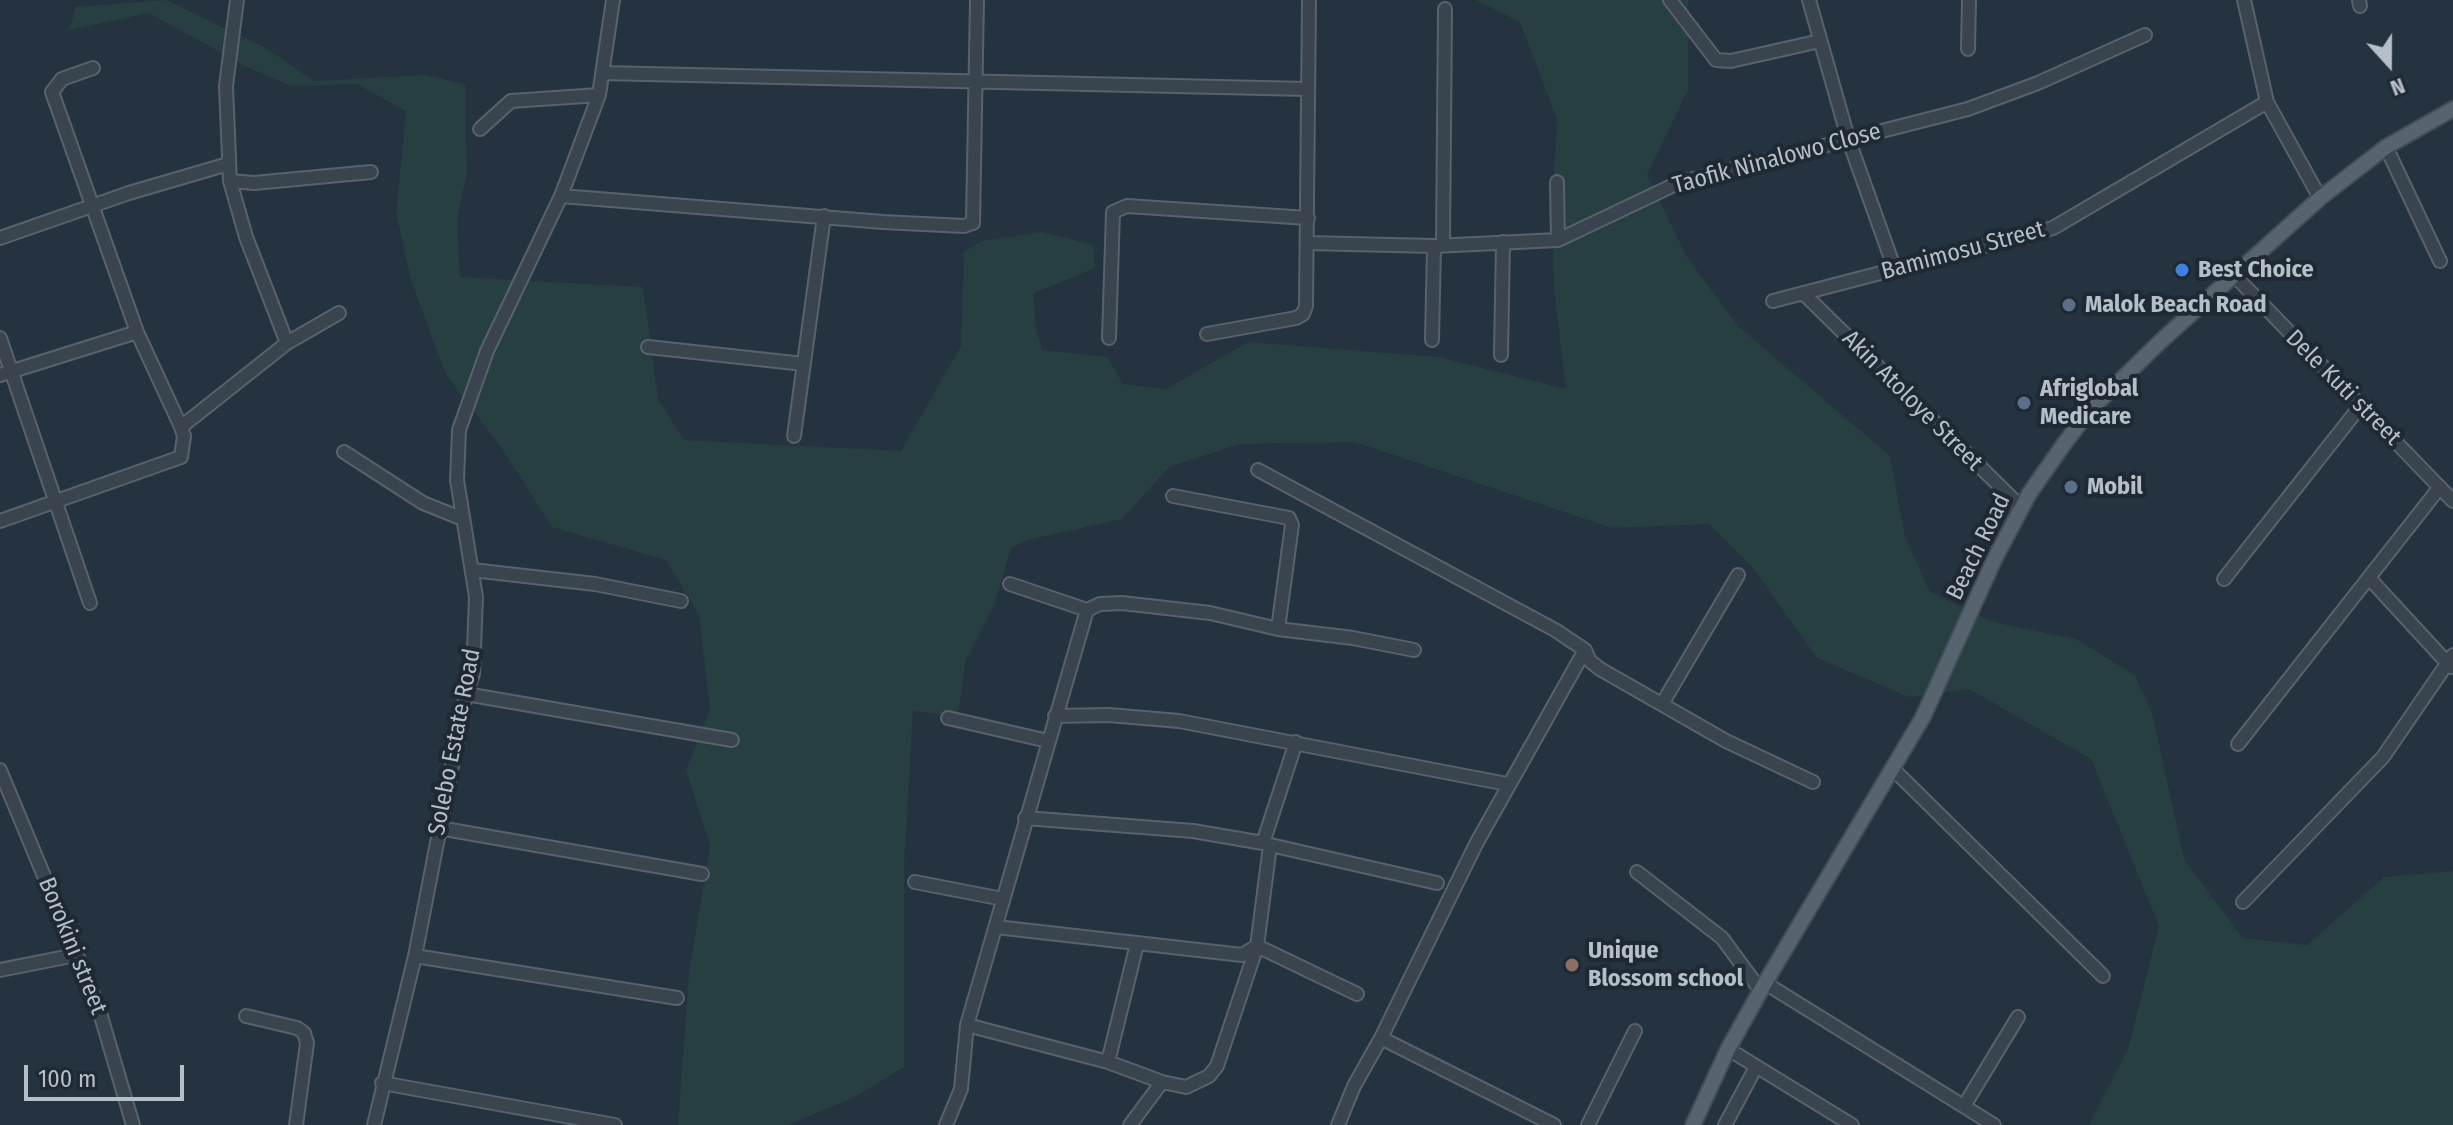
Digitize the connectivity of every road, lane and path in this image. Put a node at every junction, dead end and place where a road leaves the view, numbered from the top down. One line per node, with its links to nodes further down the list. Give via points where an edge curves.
1 (237, 0): 23 (street, via 226,86)
2 (613, 0): 14 (street, Solebo Estate Road)
3 (977, 0): 15 (street)
4 (1309, 0): 16 (street)
5 (1670, 0): 11 (street, via 1716,60)
6 (1809, 0): 11 (street)
7 (1969, 0): 12 (street)
8 (2244, 0): 18 (street)
9 (1445, 9): 36 (street)
10 (2145, 35): 21 (street, Taofik Ninalowo Close, via 2004,98)
11 (1820, 41): 21 (street)
12 (1968, 49)
13 (93, 68): 29 (street, via 62,79 52,92)
14 (602, 73): 15 (street); 17 (street, Solebo Estate Road)
15 (976, 80): 16 (street); 30 (street, via 973,223)
16 (1307, 89): 31 (street)
17 (599, 95): 20 (street, via 511,101); 27 (street, Solebo Estate Road)
18 (2267, 102): 28 (street); 38 (street, Bamimosu Street, via 2053,228)
19 (2453, 109): 22 (main road, Beach Road)
20 (480, 129)
21 (1848, 138): 33 (street, Taofik Ninalowo Close, via 1678,183); 38 (street)
22 (2386, 147): 28 (main road, Beach Road); 37 (street)
23 (228, 164): 25 (street); 29 (street)
24 (371, 172): 25 (street)
25 (230, 181): 48 (street)
26 (1557, 182): 33 (street)
27 (561, 196): 30 (street); 63 (street, Solebo Estate Road, via 487,351 459,430 457,480)
28 (2320, 198): 39 (main road, Beach Road)
29 (94, 207): 32 (street); 43 (street)
30 (824, 216): 51 (street)
31 (1308, 218): 35 (street); 46 (street, via 1127,206 1113,212)
32 (0, 238)
33 (1558, 240): 34 (street, Taofik Ninalowo Close)
34 (1503, 242): 36 (street, Taofik Ninalowo Close); 50 (street)
35 (1307, 243): 36 (street, Taofik Ninalowo Close); 44 (street, via 1303,314)
36 (1438, 245): 47 (street)
37 (2440, 261)
38 (1895, 270): 40 (street, Bamimosu Street)
39 (2234, 275): 53 (street, Dele Kuti street); 62 (main road, Beach Road, via 2089,411)
40 (1803, 293): 41 (street, Bamimosu Street); 62 (street, Akin Atoloye Street)
41 (1773, 301)
42 (339, 313): 48 (street)
43 (137, 332): 52 (street); 54 (street)
44 (1207, 334)
45 (0, 338): 52 (street)
46 (1109, 338)
47 (1432, 340)
48 (287, 343): 54 (street)
49 (648, 347): 51 (street)
50 (1501, 355)
51 (804, 364): 55 (street)
52 (6, 373): 61 (street)
53 (2362, 404): 58 (street, Dele Kuti street); 68 (street)
54 (181, 427): 61 (street, via 181,457)
55 (794, 436)
56 (344, 452): 63 (street, via 423,503)
57 (1258, 470): 75 (street)
58 (2440, 487): 60 (street, Dele Kuti street); 67 (street)
59 (1173, 496): 73 (street, via 1289,518)
60 (2453, 501)
61 (55, 502): 64 (street); 71 (street)
62 (2022, 508): 86 (main road, Beach Road)
63 (463, 519): 65 (street, Solebo Estate Road)
64 (0, 521)
65 (472, 570): 70 (street, via 595,584); 77 (street, Solebo Estate Road, via 473,674)
66 (1738, 575): 78 (street)
67 (2369, 578): 76 (street); 84 (street)
68 (2224, 579)
69 (1010, 584): 72 (street)
70 (681, 601)
71 (90, 603)
72 (1087, 610): 73 (street, via 1122,603 1210,613); 79 (street)
73 (1278, 629): 74 (street)
74 (1414, 650)
75 (1585, 650): 78 (street, via 1590,661); 88 (street)
76 (2451, 662): 97 (street, via 2383,757)
77 (466, 694): 81 (street); 90 (street, Solebo Estate Road)
78 (1662, 704): 87 (street)
79 (1055, 716): 82 (street); 83 (street, via 1179,721)
80 (948, 718): 82 (street)
81 (732, 740)
82 (1048, 741): 89 (street)
83 (1296, 742): 88 (street); 91 (street)
84 (2238, 744)
85 (0, 770): 101 (street, Borokini street)
86 (1894, 770): 104 (street); 105 (main road, Beach Road)
87 (1813, 782)
88 (1507, 784): 112 (street)
89 (1025, 818): 91 (street, via 1193,831); 96 (street)
90 (439, 828): 93 (street); 102 (street, Solebo Estate Road)
91 (1267, 844): 95 (street); 100 (street)
92 (1637, 872): 105 (street, via 1722,938)
93 (702, 874)
94 (915, 882): 96 (street)
95 (1437, 883)
96 (1003, 899): 98 (street)
97 (2243, 902)
98 (996, 927): 99 (street); 110 (street)
99 (1137, 944): 100 (street, via 1242,955); 114 (street)
100 (1257, 946): 106 (street); 116 (street, via 1217,1066 1186,1087)
101 (76, 955): 103 (street); 119 (street, Borokini street, via 98,1006)
102 (415, 956): 107 (street); 117 (street, Solebo Estate Road)
103 (0, 970)
104 (2103, 976)
105 (1763, 987): 113 (main road, Beach Road); 118 (street)
106 (1357, 994)
107 (677, 998)
108 (246, 1016): 120 (street, via 304,1033)
109 (2018, 1017): 118 (street)
110 (967, 1025): 114 (street); 123 (street, via 961,1089)
111 (1635, 1031): 127 (street)
112 (1381, 1038): 125 (street); 126 (street)
113 (1728, 1049): 115 (street); 128 (main road, Beach Road)
114 (1108, 1062): 116 (street)
115 (1756, 1067): 129 (street); 130 (street)
116 (1162, 1082): 124 (street)
117 (382, 1083): 121 (street, Solebo Estate Road); 122 (street)
118 (1964, 1106): 131 (street)
119 (133, 1125)
120 (296, 1125)
121 (374, 1125)
122 (615, 1125)
123 (946, 1125)
124 (1130, 1125)
125 (1338, 1125)
126 (1554, 1125)
127 (1588, 1125)
128 (1693, 1125)
129 (1725, 1125)
130 (1852, 1125)
131 (1994, 1125)

